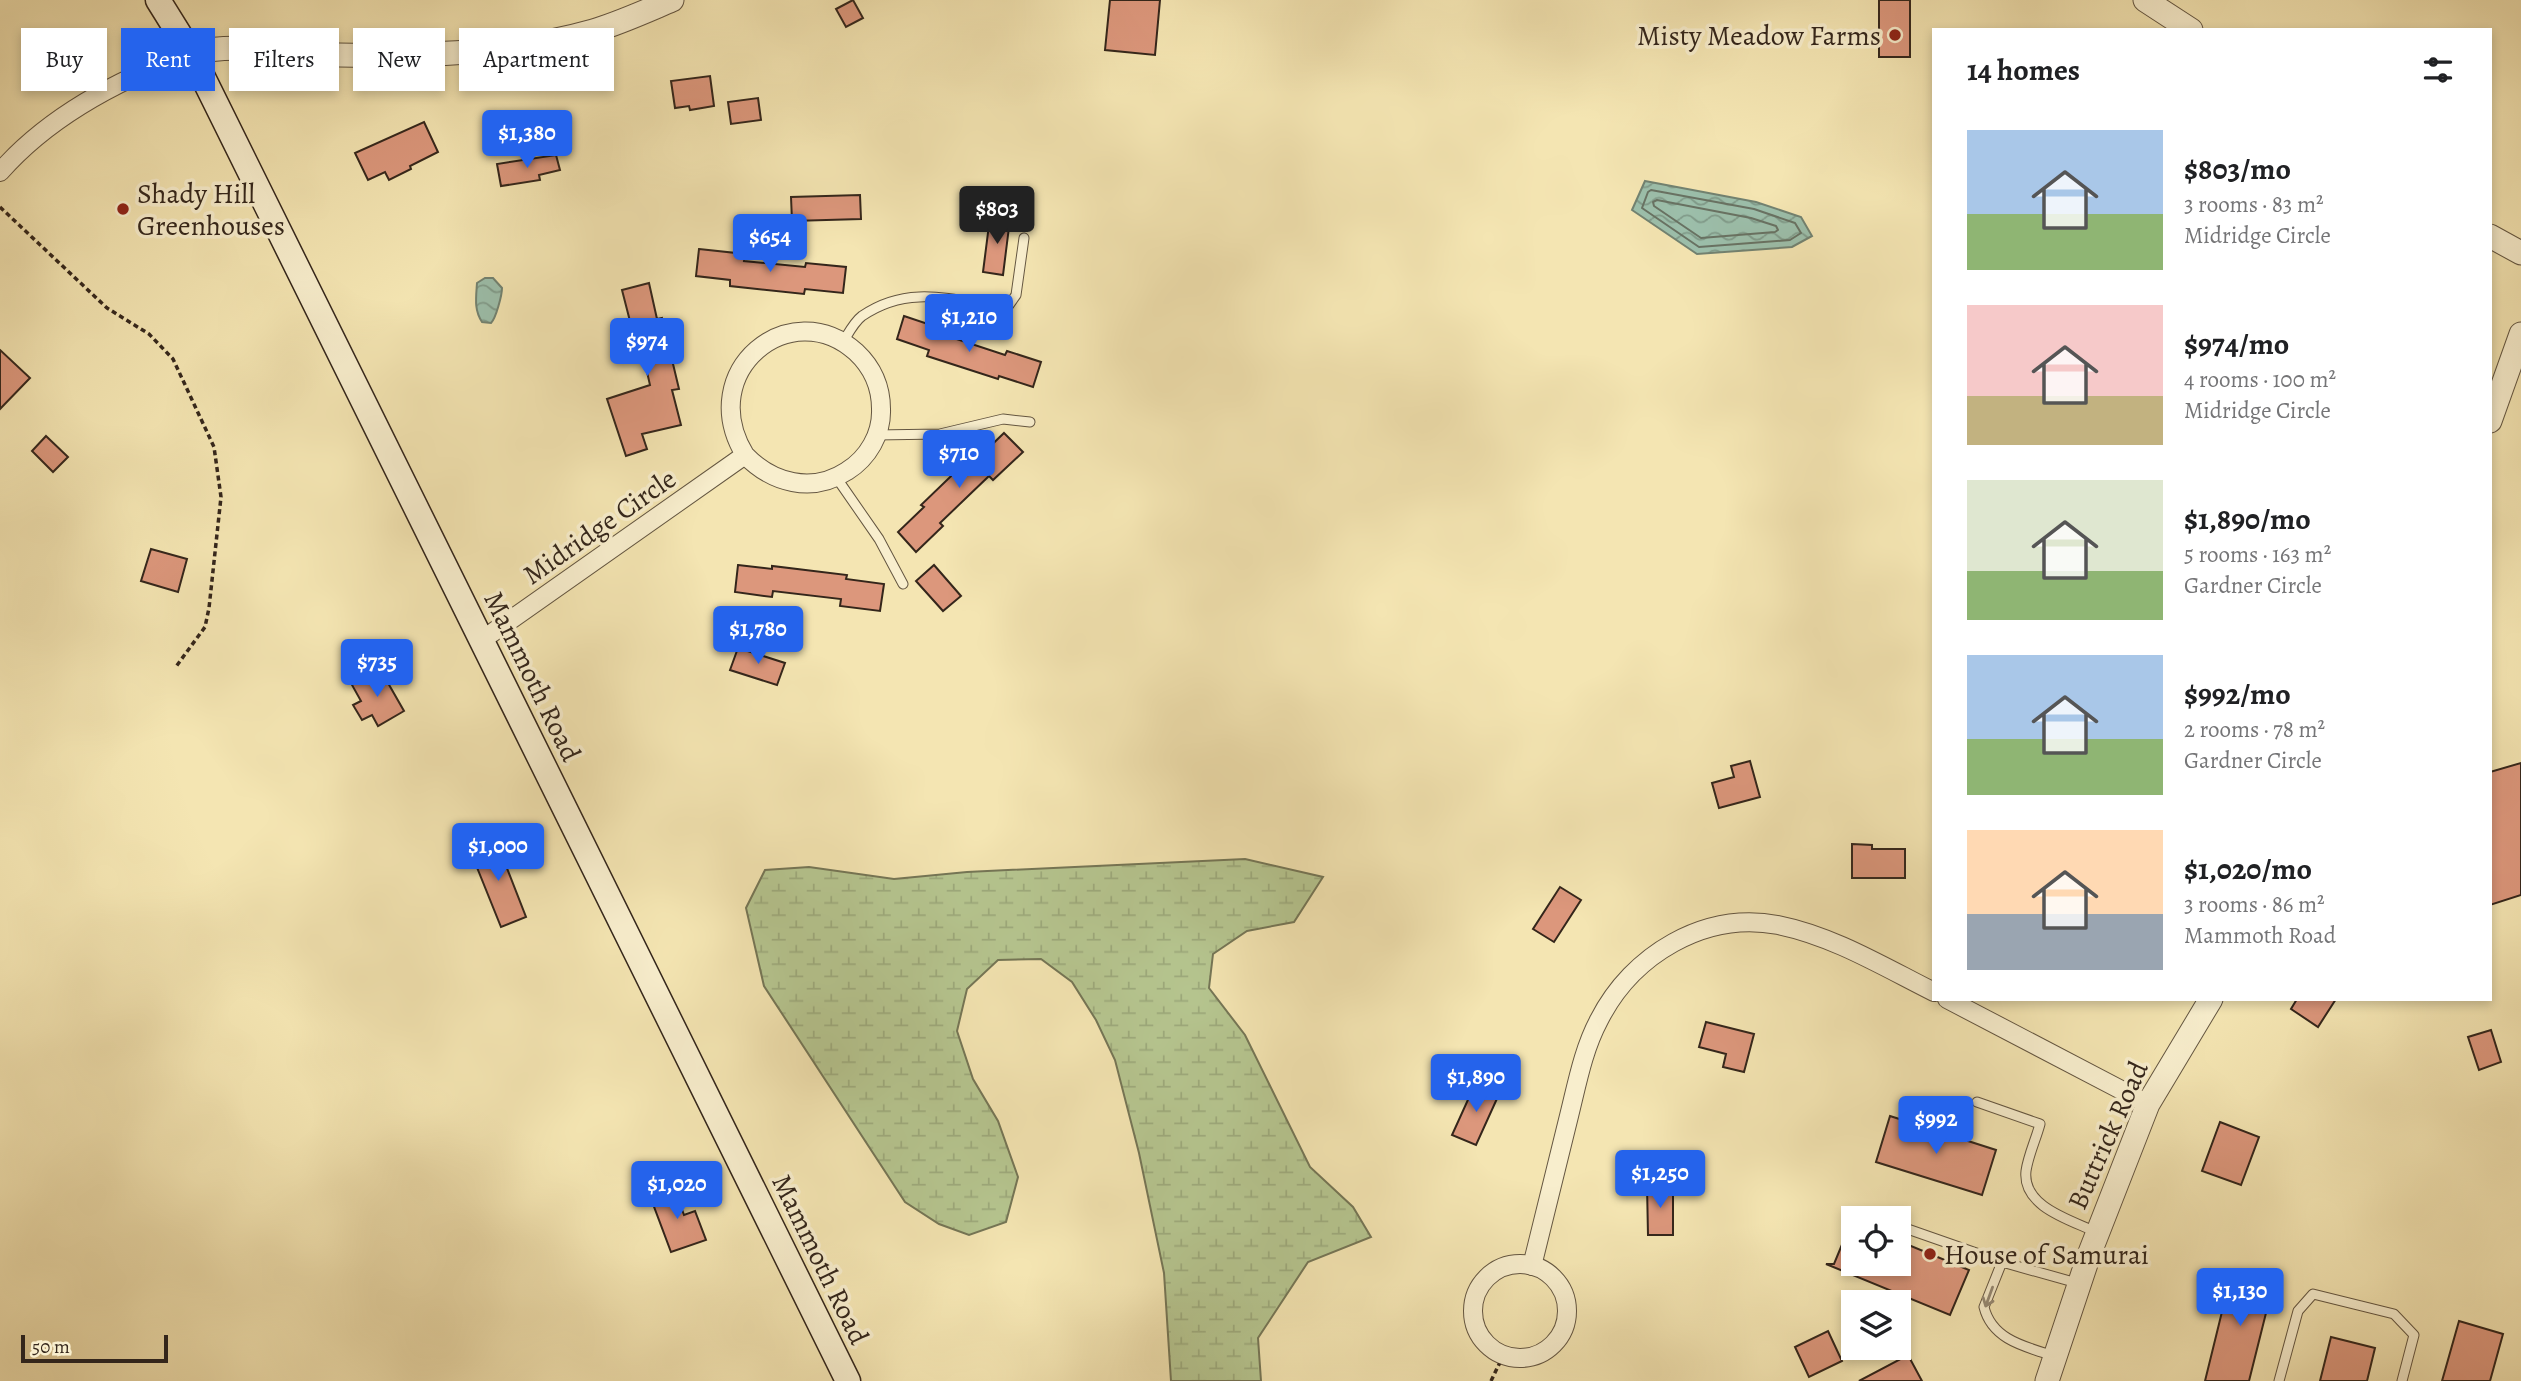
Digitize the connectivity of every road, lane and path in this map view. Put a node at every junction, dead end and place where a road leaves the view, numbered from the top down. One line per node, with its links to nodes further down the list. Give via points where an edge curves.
1 (158, 0): 4 (main road, Mammoth Road)
2 (672, 0): 6 (street, via 593,31 502,49 337,55)
3 (2145, 0): 5 (street)
4 (175, 28)
5 (2188, 28)
6 (215, 48)
7 (121, 84): 9 (street, via 57,121)
8 (210, 91): 22 (main road, Mammoth Road)
9 (0, 172)
10 (0, 207): 23 (path, via 107,309 149,334 173,359 214,447 221,497 209,608 205,627)
11 (2492, 237): 13 (street)
12 (1024, 238): 15 (lane, via 1016,295 1009,305 909,296 860,317)
13 (2521, 253)
14 (2521, 334): 16 (street)
15 (843, 342): 18 (street, via 862,357 878,383 881,413); 19 (street, via 796,333 769,342 746,360 730,400 732,429)
16 (2492, 415)
17 (1030, 422): 18 (lane, via 1003,419 940,434)
18 (876, 435): 20 (street, via 855,466)
19 (745, 455): 20 (street, via 783,481 813,484); 22 (street, Midridge Circle)
20 (836, 477): 21 (lane, via 879,539)
21 (903, 584)
22 (482, 640): 36 (main road, Mammoth Road)
23 (175, 668)
24 (1932, 991): 32 (street, via 1841,946 1775,924 1718,925 1666,946 1624,982 1587,1046)
25 (1951, 1001): 28 (street)
26 (2210, 1001): 28 (street, Buttrick Road)
27 (1977, 1102): 30 (lane, via 2040,1124 2026,1171 2031,1194 2051,1211)
28 (2148, 1104): 30 (street, Buttrick Road)
29 (1911, 1230): 31 (lane)
30 (2097, 1233): 33 (street, Buttrick Road)
31 (2002, 1262): 33 (lane); 35 (lane, one-way to 35, via 1984,1307 1992,1326 2004,1337)
32 (1532, 1266): 34 (street, via 1516,1265 1494,1273 1478,1290 1473,1305 1479,1336); 34 (street, via 1546,1272 1564,1296 1564,1326 1558,1339 1533,1357)
33 (2079, 1283): 35 (street, Buttrick Road)
34 (1503, 1356): 37 (path)
35 (2054, 1357): 38 (street, Buttrick Road)
36 (848, 1381)
37 (1491, 1381)
38 (2047, 1381)
39 (2279, 1381): 40 (lane, via 2298,1311 2313,1294 2394,1314 2414,1335)
40 (2402, 1381)

